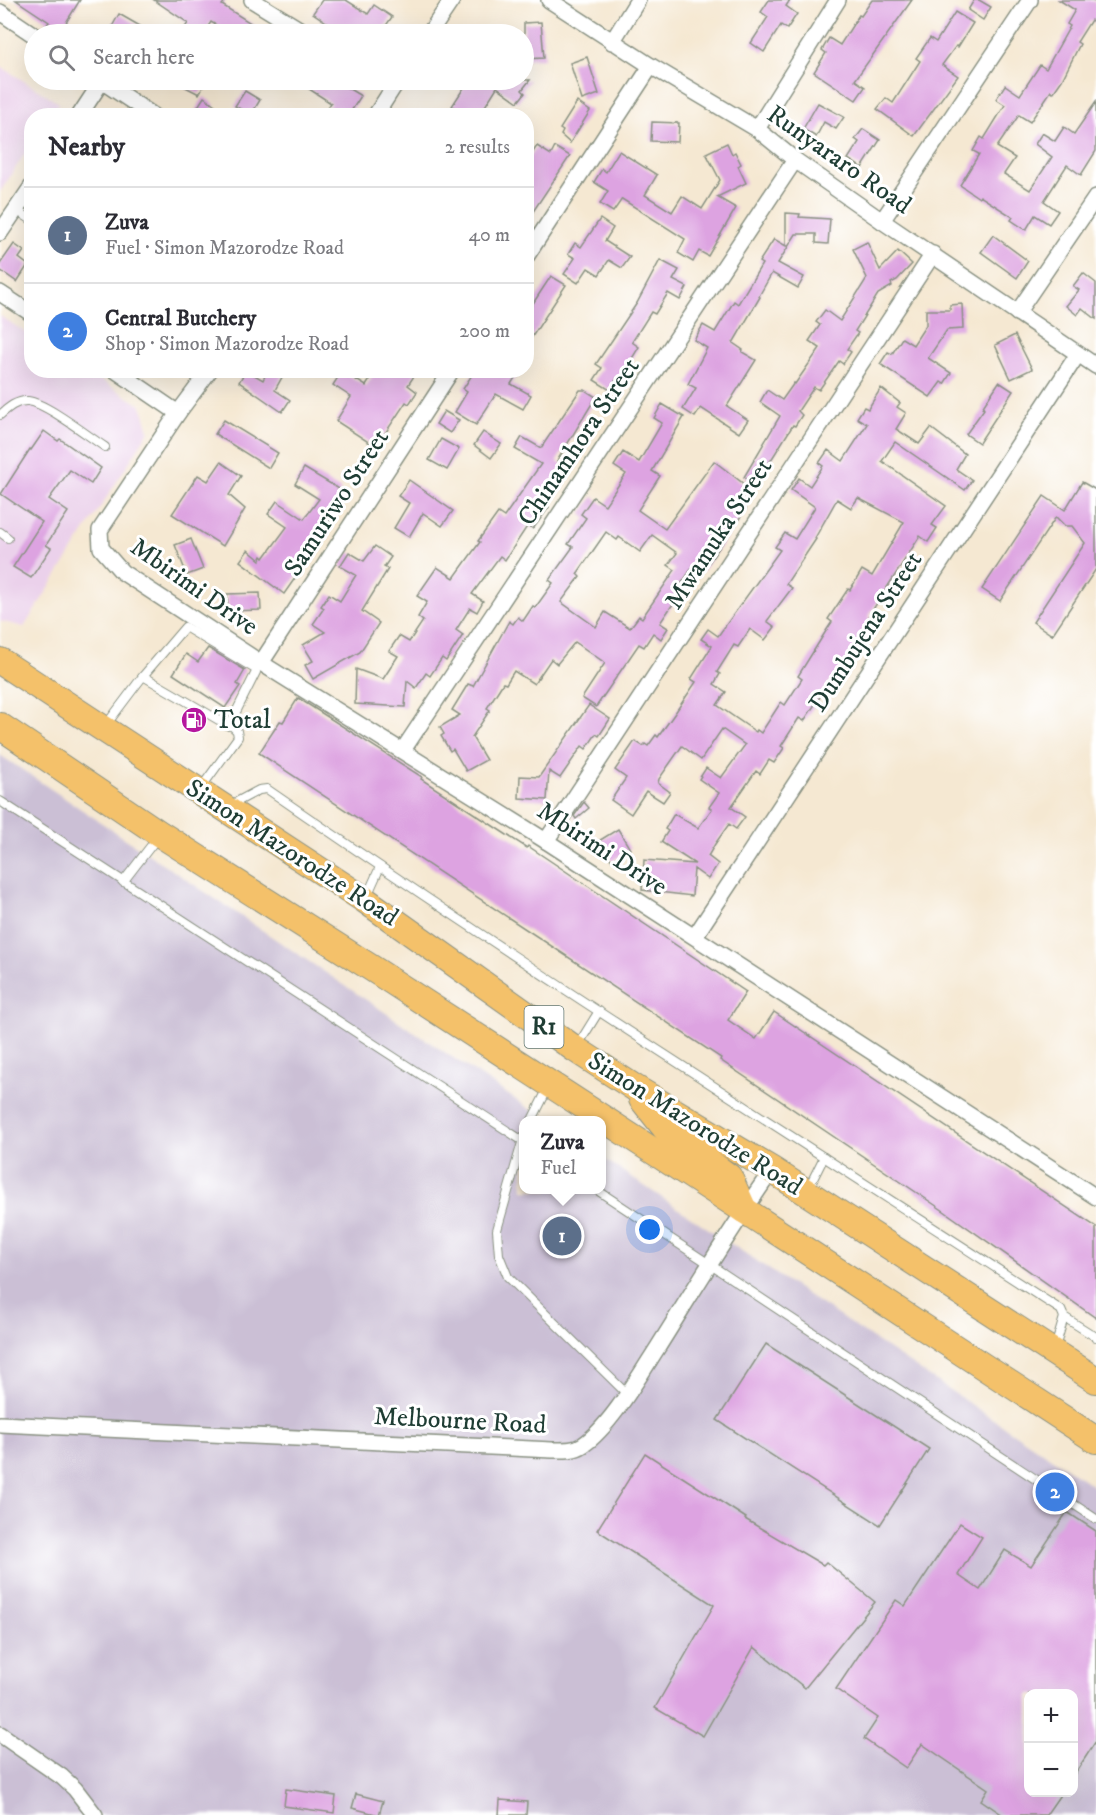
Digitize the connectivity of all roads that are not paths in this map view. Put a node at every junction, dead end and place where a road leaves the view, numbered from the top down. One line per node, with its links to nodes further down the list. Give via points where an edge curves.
1 (252, 0): 8 (street)
2 (452, 0): 9 (street)
3 (549, 0): 11 (street, Runyararo Road)
4 (638, 0): 11 (street)
5 (838, 0): 19 (street)
6 (1030, 0): 25 (street)
7 (0, 12): 10 (street)
8 (291, 24)
9 (436, 24)
10 (24, 28)
11 (612, 42): 12 (street, Runyararo Road)
12 (651, 66): 19 (street, Runyararo Road); 27 (street)
13 (95, 90): 16 (street)
14 (116, 90): 17 (street)
15 (391, 90): 18 (street)
16 (84, 108)
17 (142, 108)
18 (380, 108)
19 (757, 129): 20 (street, Runyararo Road)
20 (795, 160): 25 (street, Runyararo Road); 48 (street, Chinamhora Street)
21 (1096, 197): 31 (street)
22 (24, 198): 23 (street)
23 (16, 210): 24 (lane); 26 (street)
24 (24, 215)
25 (882, 221): 28 (street, Runyararo Road)
26 (0, 233)
27 (534, 245)
28 (933, 254): 31 (street, Runyararo Road); 53 (street, Mwamuka Street)
29 (0, 293): 30 (street)
30 (24, 309)
31 (1017, 313): 32 (street, Runyararo Road)
32 (1078, 354): 33 (street, Runyararo Road); 57 (street, Dumbujena Street)
33 (1096, 366)
34 (128, 378): 37 (street)
35 (204, 378): 37 (street)
36 (447, 378): 43 (street, Samuriwo Street)
37 (178, 413): 43 (street, Mbirimi Drive, via 100,530 101,548 122,572)
38 (0, 415): 39 (lane, via 9,406 30,401 44,406)
39 (105, 447)
40 (0, 532): 41 (lane)
41 (8, 538)
42 (0, 661): 47 (highway, Simon Mazorodze Road / R1)
43 (261, 663): 48 (street, Mbirimi Drive)
44 (143, 676): 45 (lane); 45 (lane, via 183,627 188,627 255,670); 47 (lane)
45 (231, 725): 49 (lane, via 238,737)
46 (0, 726): 52 (highway, Simon Mazorodze Road / R1)
47 (103, 729): 49 (highway, Simon Mazorodze Road / R1)
48 (403, 750): 53 (street, Mbirimi Drive)
49 (199, 792): 51 (highway, Simon Mazorodze Road / R1)
50 (0, 801): 55 (lane)
51 (224, 808): 54 (lane, via 267,789); 56 (highway, Simon Mazorodze Road / R1)
52 (160, 834): 55 (lane); 60 (highway, Simon Mazorodze Road / R1)
53 (546, 841): 57 (street, Mbirimi Drive)
54 (380, 867): 56 (lane); 58 (lane)
55 (123, 882): 65 (lane)
56 (365, 900): 59 (highway, Simon Mazorodze Road / R1)
57 (695, 936): 71 (street, Mbirimi Drive)
58 (599, 1011): 59 (lane); 67 (lane)
59 (575, 1049): 61 (highway, Simon Mazorodze Road / R1)
60 (550, 1084): 62 (lane); 63 (highway, Simon Mazorodze Road / R1)
61 (635, 1088): 68 (highway, Simon Mazorodze Road / R1); 72 (highway, via 669,1133 729,1177)
62 (534, 1116)
63 (599, 1116)
64 (606, 1120): 72 (highway, Simon Mazorodze Road / R1)
65 (519, 1137)
66 (519, 1154): 78 (lane, via 497,1230 499,1255 508,1276)
67 (824, 1157): 69 (lane); 74 (lane, via 1061,1310)
68 (772, 1170): 69 (highway, Simon Mazorodze Road / R1); 72 (street, Melbourne Road)
69 (806, 1193): 76 (highway, Simon Mazorodze Road / R1)
70 (603, 1194): 73 (lane)
71 (1096, 1197)
72 (744, 1210): 73 (street, Melbourne Road); 80 (highway, Simon Mazorodze Road / R1)
73 (711, 1264): 78 (street, Melbourne Road); 81 (lane)
74 (1064, 1317): 75 (lane); 76 (lane)
75 (1096, 1337)
76 (1054, 1353): 77 (highway, Simon Mazorodze Road / R1)
77 (1096, 1380)
78 (628, 1395): 79 (street, Melbourne Road, via 593,1437 571,1449)
79 (0, 1424)
80 (1096, 1440)
81 (1096, 1519)
82 (0, 1734): 83 (street, via 62,1777)
83 (95, 1815)

